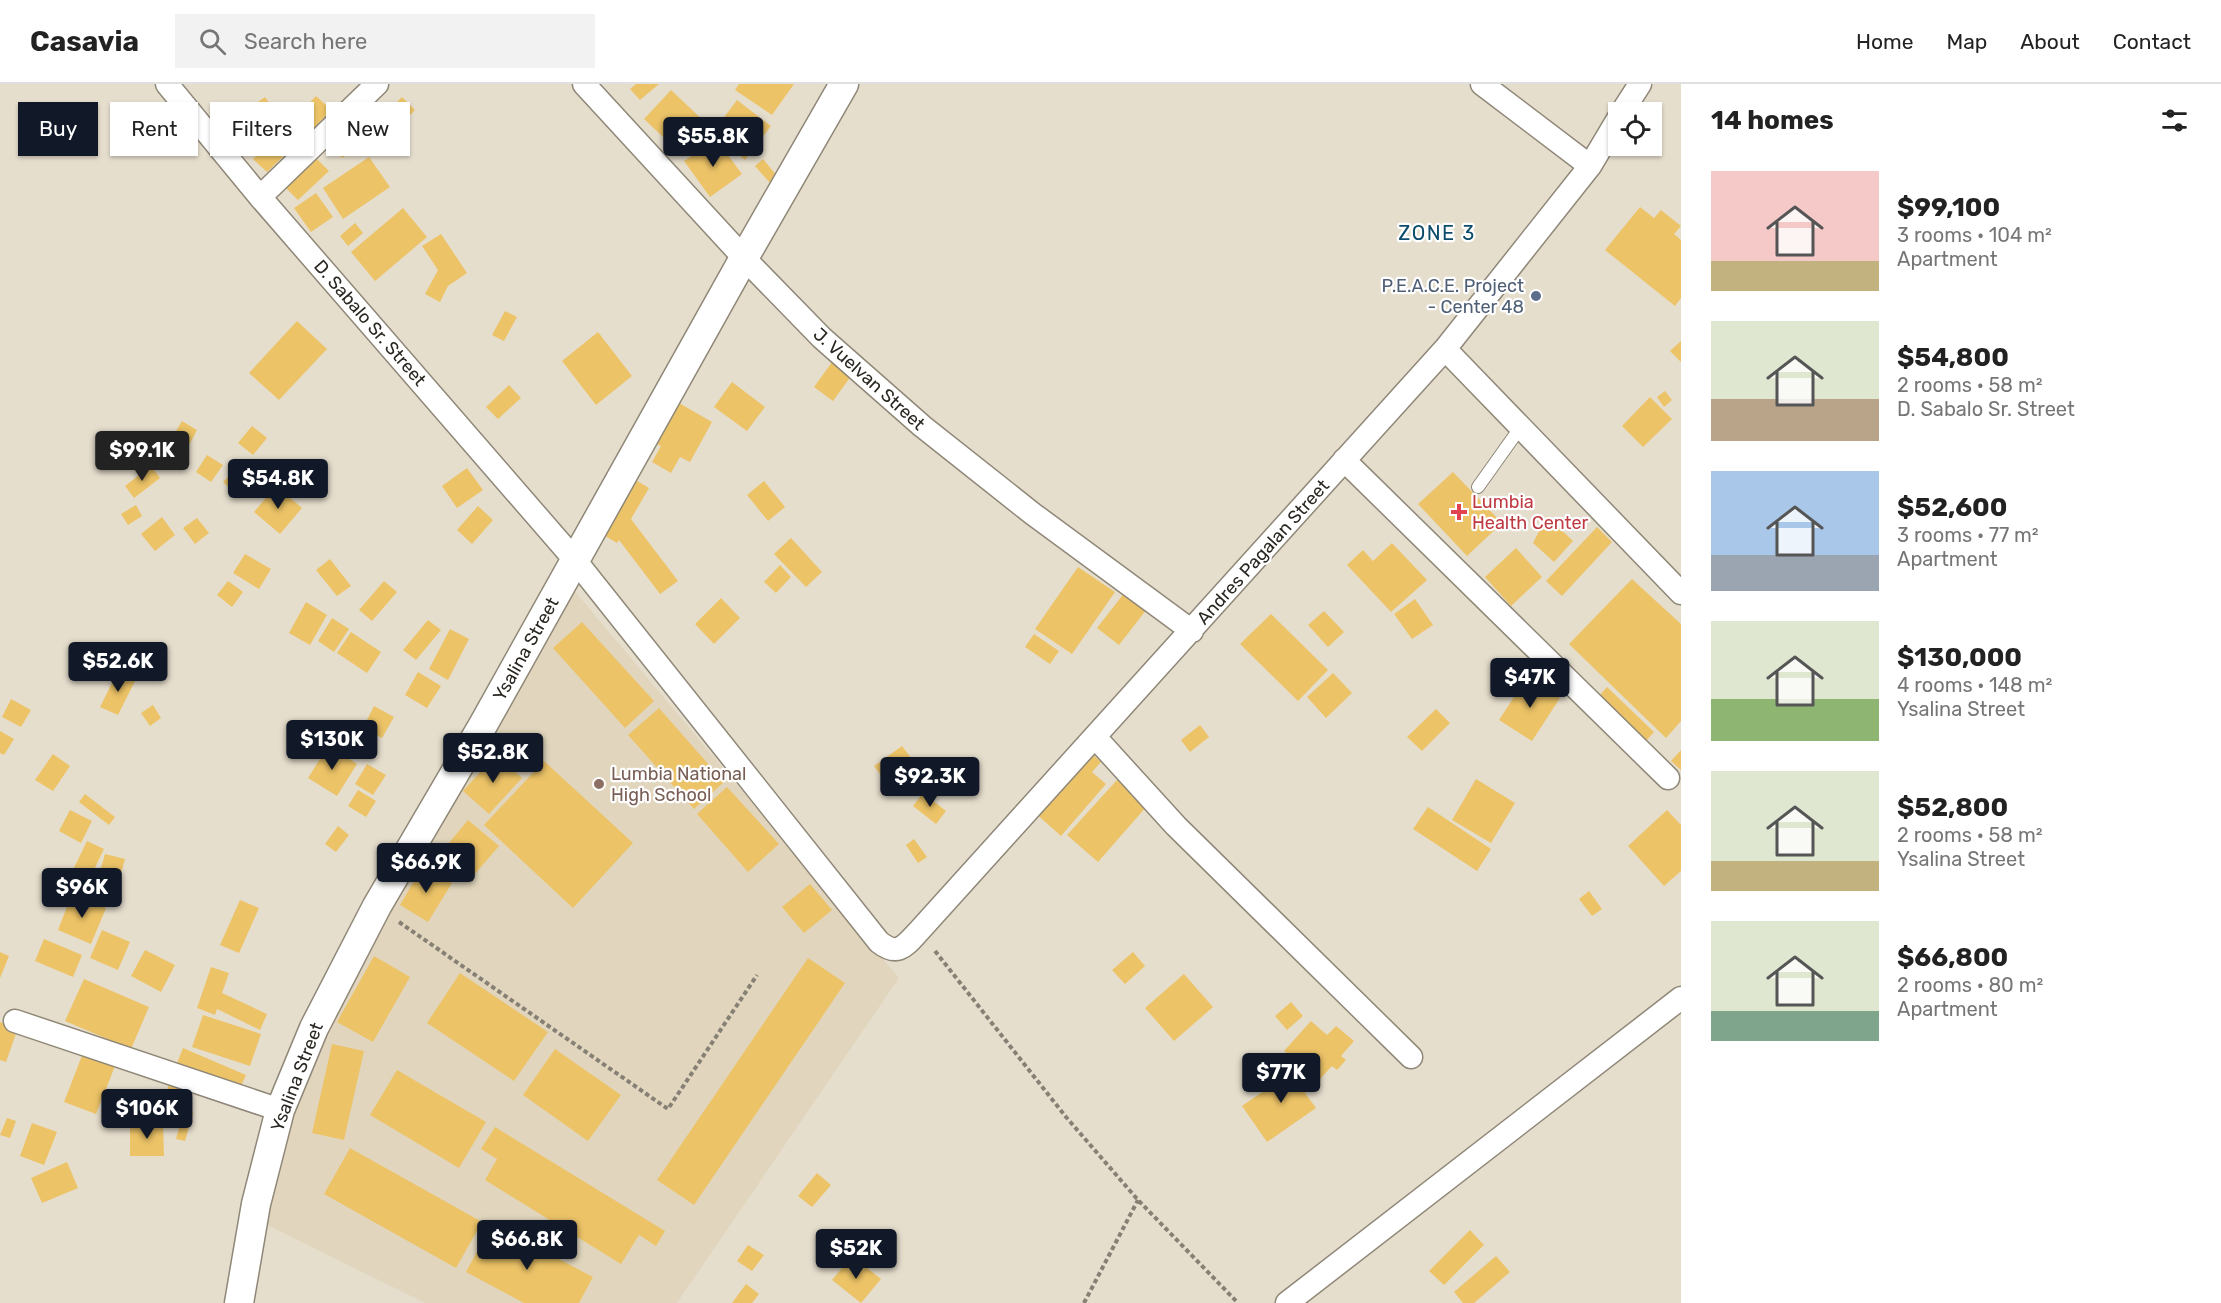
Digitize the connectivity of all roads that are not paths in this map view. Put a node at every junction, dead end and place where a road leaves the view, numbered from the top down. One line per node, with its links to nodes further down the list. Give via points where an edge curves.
1 (167, 84): 10 (street, D. Sabalo Sr. Street)
2 (377, 84): 10 (street)
3 (584, 84): 11 (street, J. Vuelvan Street)
4 (844, 84): 11 (street, Ysalina Street)
5 (1482, 84): 9 (street)
6 (1640, 84): 7 (street)
7 (1629, 102)
8 (1608, 136): 9 (street, Andres Pagalan Street)
9 (1590, 166): 12 (street, Andres Pagalan Street)
10 (260, 196): 16 (street, D. Sabalo Sr. Street)
11 (744, 258): 16 (street, Ysalina Street); 18 (street, J. Vuelvan Street, via 822,338 922,426)
12 (1444, 349): 13 (street); 14 (street, Andres Pagalan Street)
13 (1520, 428): 15 (lane); 17 (street)
14 (1344, 460): 18 (street, Andres Pagalan Street); 20 (street)
15 (1478, 487)
16 (575, 560): 21 (street, D. Sabalo Sr. Street); 25 (street, Ysalina Street, via 377,906 314,1028)
17 (1681, 593)
18 (1192, 631): 19 (street, Andres Pagalan Street)
19 (1095, 737): 21 (street, Andres Pagalan Street, via 903,948 888,949); 24 (street, via 1176,826)
20 (1668, 778)
21 (879, 942)
22 (1681, 998): 27 (street)
23 (15, 1021): 25 (street)
24 (1411, 1057)
25 (280, 1110): 26 (street, Ysalina Street, via 256,1204)
26 (239, 1303)
27 (1287, 1303)

